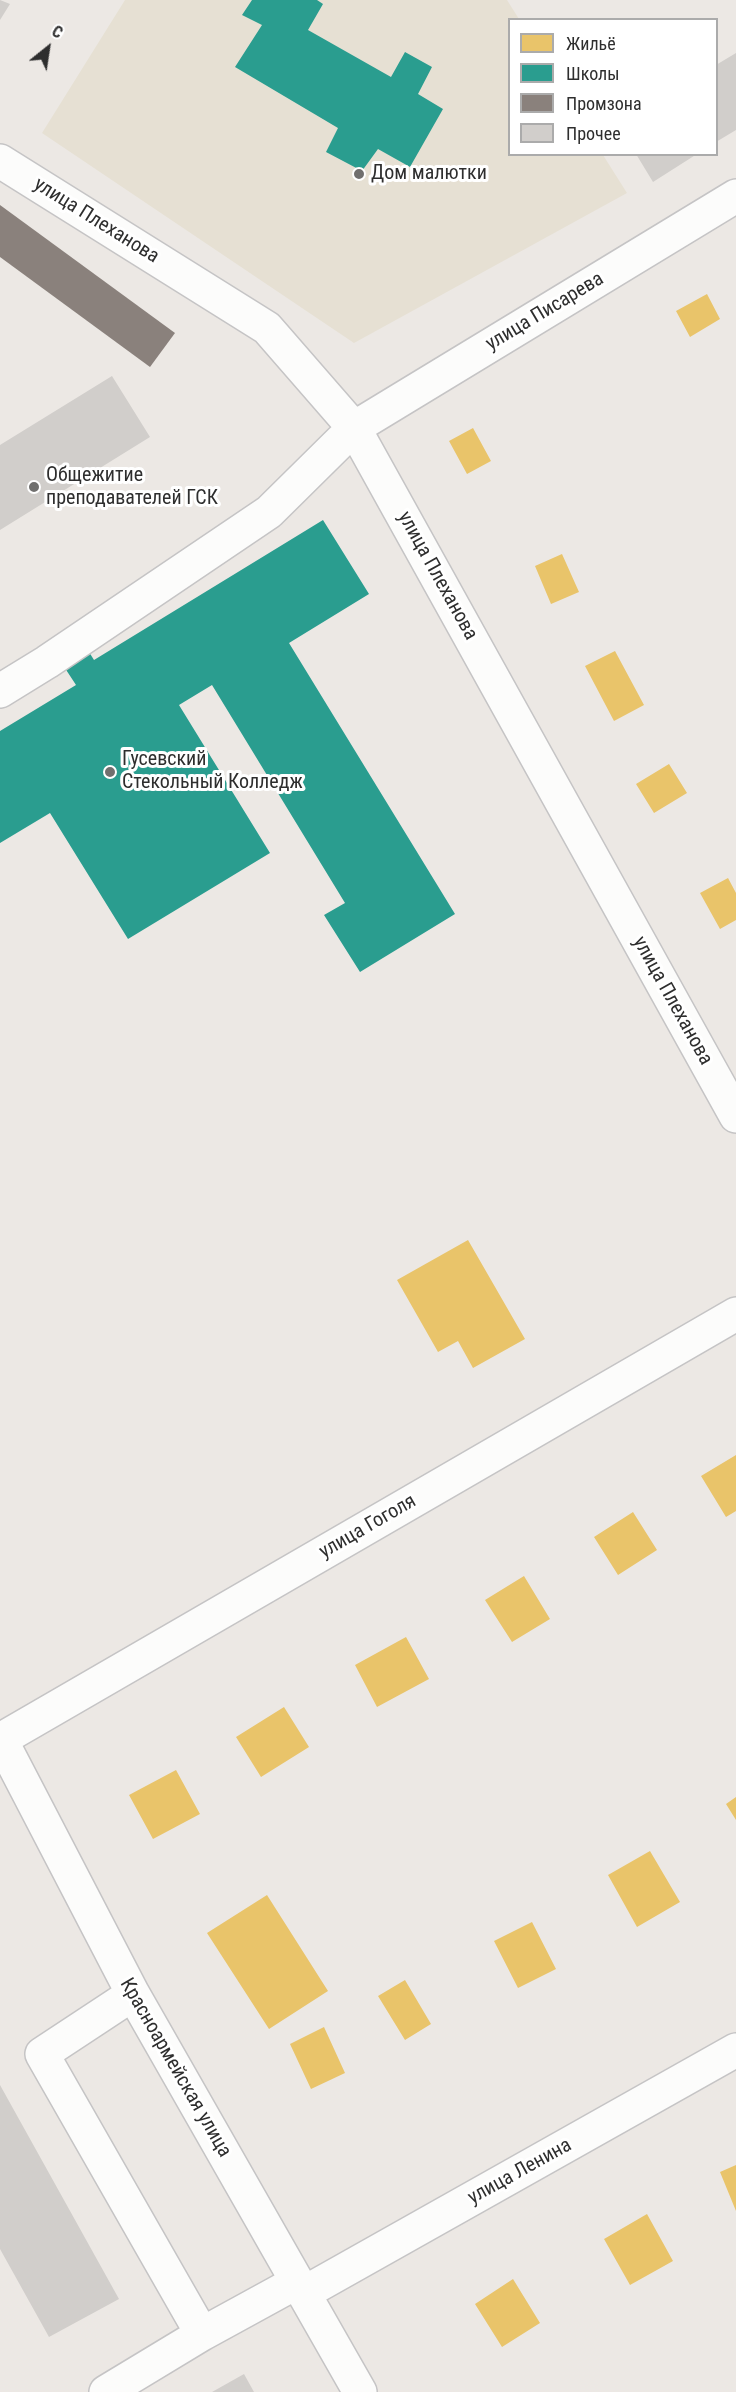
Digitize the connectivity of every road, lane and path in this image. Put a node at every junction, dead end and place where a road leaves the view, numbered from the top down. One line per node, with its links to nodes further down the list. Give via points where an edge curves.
1 (0, 161): 3 (street, улица Плеханова, via 267,328)
2 (736, 196): 3 (street, улица Писарева)
3 (354, 428): 4 (street, улица Писарева, via 269,512); 5 (street, улица Плеханова)
4 (0, 691)
5 (736, 1116)
6 (736, 1314): 7 (street, улица Гоголя)
7 (0, 1739): 8 (street, Красноармейская улица)
8 (133, 1994): 10 (street, Красноармейская улица); 11 (street, via 42,2054)
9 (736, 2050): 10 (street, улица Ленина)
10 (301, 2288): 11 (street, улица Ленина); 13 (street, Красноармейская улица)
11 (202, 2334): 12 (street, улица Ленина)
12 (106, 2392)
13 (360, 2392)

